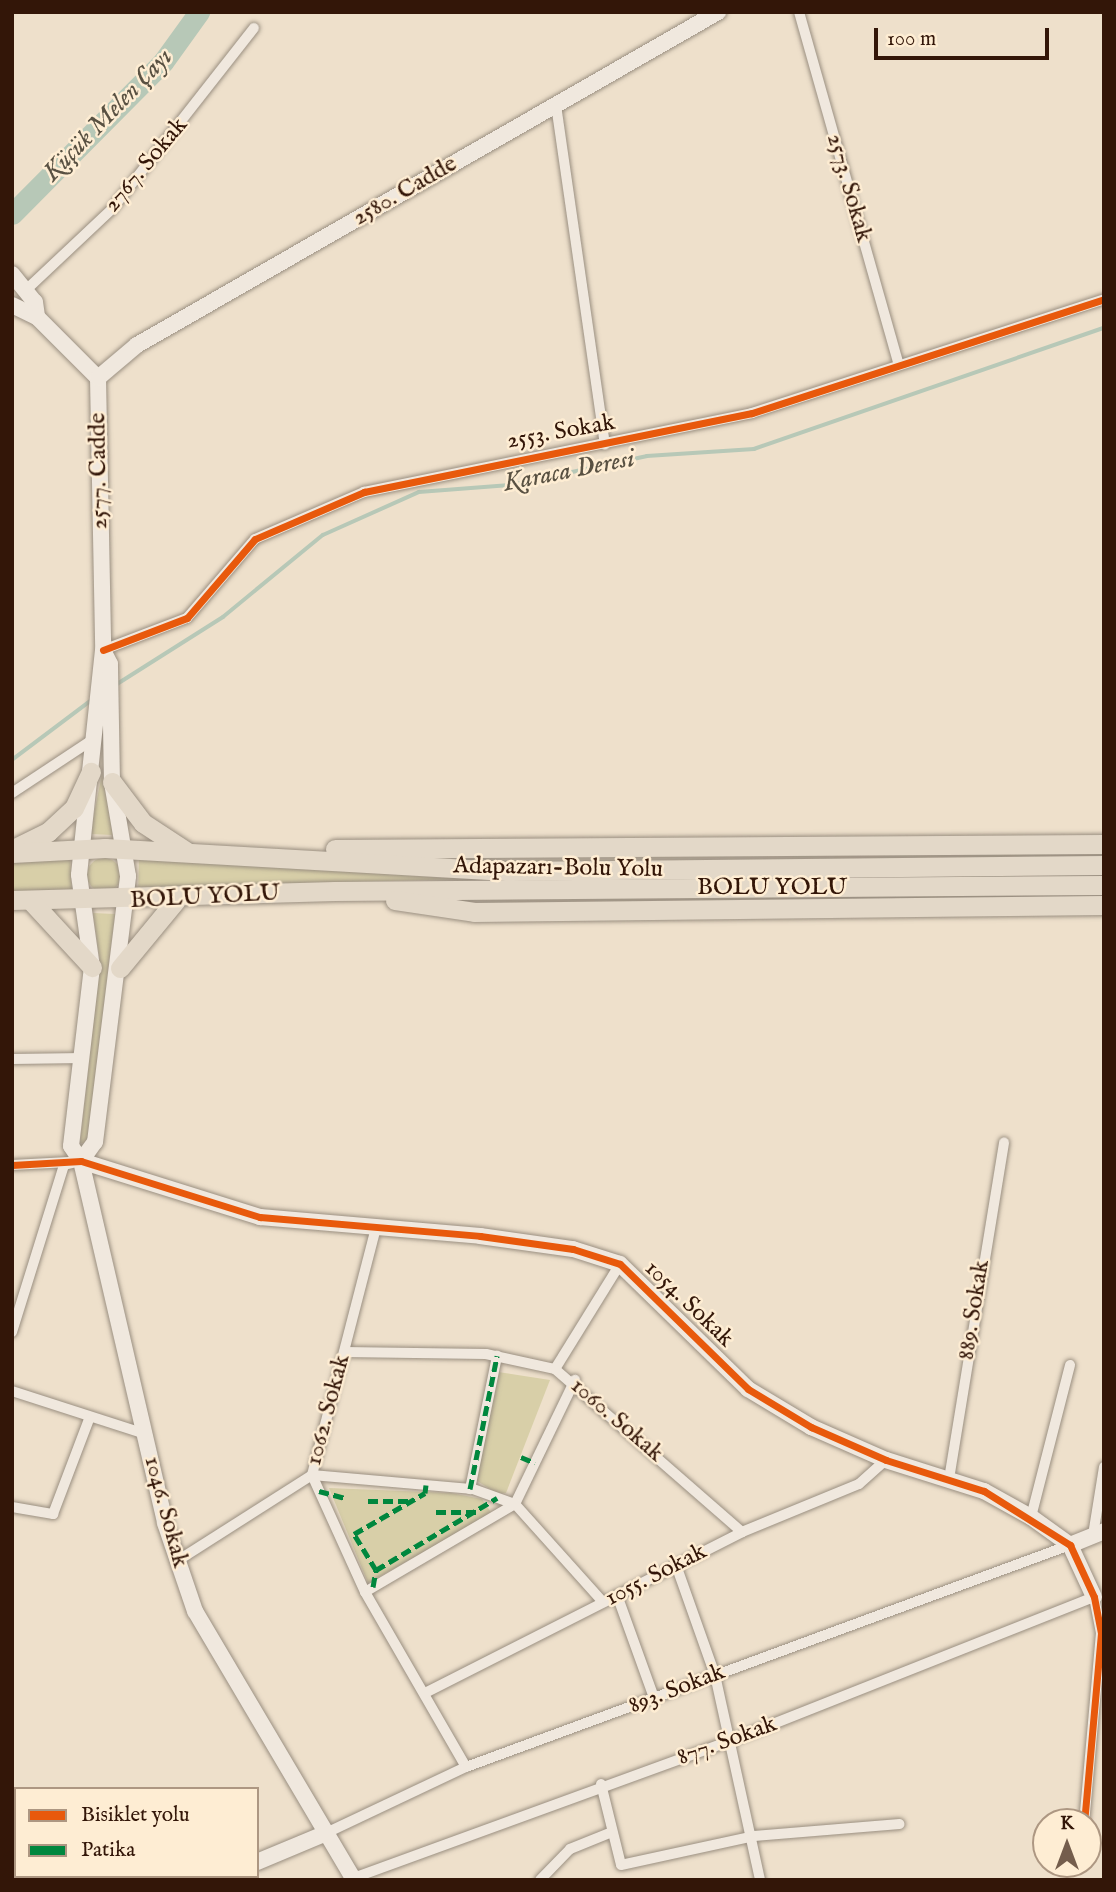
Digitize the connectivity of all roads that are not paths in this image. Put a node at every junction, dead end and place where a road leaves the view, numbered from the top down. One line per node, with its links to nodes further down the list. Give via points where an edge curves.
1 (718, 12): 4 (main road, 2580. Cadde)
2 (799, 12): 10 (street, 2573. Sokak)
3 (254, 28): 6 (street, 2767. Sokak, via 112,209)
4 (556, 105): 11 (main road, 2580. Cadde, via 137,345); 12 (street)
5 (12, 274): 6 (main road)
6 (26, 290): 9 (main road)
7 (1104, 299): 10 (street, 2553. Sokak)
8 (12, 305): 9 (main road)
9 (37, 317): 11 (main road, 2577. Cadde)
10 (898, 363): 12 (street, 2553. Sokak, via 752,413)
11 (98, 378): 13 (main road, 2577. Cadde)
12 (605, 444): 13 (street, 2553. Sokak, via 365,492 255,539 187,618)
13 (103, 663): 14 (main road, 1046. Sokak); 16 (main road)
14 (95, 735): 15 (main road, 1046. Sokak); 17 (street)
15 (91, 772): 20 (main road, 1046. Sokak); 21 (highway, via 74,808 48,832)
16 (112, 782): 19 (main road); 22 (highway, via 143,823)
17 (12, 793)
18 (1104, 844): 23 (highway, via 493,845)
19 (125, 849): 20 (highway, Adapazarı-Bolu Yolu); 22 (highway, Adapazarı-Bolu Yolu); 30 (main road)
20 (82, 850): 21 (highway, Adapazarı-Bolu Yolu); 29 (main road, 1046. Sokak)
21 (12, 851)
22 (187, 852): 23 (highway, Adapazarı-Bolu Yolu)
23 (261, 856): 24 (highway, Adapazarı-Bolu Yolu, via 506,871)
24 (1104, 865)
25 (1104, 886): 26 (highway, BOLU YOLU)
26 (335, 891): 27 (highway, BOLU YOLU); 31 (highway, via 474,912)
27 (176, 900): 30 (highway, BOLU YOLU); 33 (highway)
28 (22, 901): 29 (highway, BOLU YOLU); 32 (highway)
29 (84, 902): 30 (highway, BOLU YOLU); 32 (main road, 1046. Sokak)
30 (115, 902): 33 (main road)
31 (1104, 905)
32 (92, 967): 34 (main road, 1046. Sokak)
33 (120, 968): 37 (main road, via 95,1142)
34 (84, 1058): 35 (street); 37 (main road, 1046. Sokak, via 71,1146)
35 (12, 1059)
36 (1004, 1142): 53 (street, 889. Sokak)
37 (81, 1161): 38 (street); 39 (main road, 1054. Sokak, via 260,1217); 41 (street, via 64,1164); 49 (main road, 1046. Sokak)
38 (12, 1165)
39 (375, 1232): 40 (main road, 1054. Sokak, via 560,1247); 42 (street, 1062. Sokak)
40 (620, 1264): 45 (street); 50 (main road, 1054. Sokak, via 748,1389 811,1427)
41 (12, 1332)
42 (344, 1352): 43 (street, 1060. Sokak); 52 (street, 1062. Sokak)
43 (497, 1356): 45 (street, 1060. Sokak); 54 (street)
44 (1070, 1365): 57 (street)
45 (555, 1369): 46 (street, 1060. Sokak)
46 (575, 1380): 55 (street); 58 (street, 1060. Sokak)
47 (12, 1391): 48 (street)
48 (89, 1419): 49 (street); 56 (street, via 53,1514)
49 (145, 1434): 61 (main road, 1046. Sokak)
50 (886, 1460): 53 (main road, 1054. Sokak); 58 (street, 1055. Sokak, via 859,1484)
51 (1104, 1467): 59 (street)
52 (312, 1475): 54 (street); 61 (street, 1062. Sokak); 63 (street)
53 (949, 1479): 57 (main road, 1054. Sokak)
54 (470, 1489): 55 (street)
55 (515, 1504): 63 (street); 66 (street)
56 (12, 1507)
57 (1031, 1517): 60 (main road, 1054. Sokak)
58 (743, 1532): 62 (street, 1055. Sokak)
59 (1099, 1533): 60 (main road, 893. Sokak)
60 (1070, 1545): 65 (main road); 67 (street, 893. Sokak)
61 (177, 1561): 76 (main road, 1046. Sokak, via 195,1611)
62 (676, 1565): 64 (street, 1055. Sokak); 67 (street)
63 (365, 1592): 68 (street)
64 (617, 1595): 66 (street, 1055. Sokak); 69 (street)
65 (1100, 1598): 70 (street, 877. Sokak); 73 (street)
66 (603, 1602): 68 (street, 1055. Sokak)
67 (715, 1675): 69 (street, 893. Sokak); 70 (street)
68 (425, 1693): 71 (street)
69 (654, 1698): 71 (street, 893. Sokak)
70 (730, 1741): 72 (street, 877. Sokak); 77 (street)
71 (466, 1767): 76 (street, 893. Sokak)
72 (601, 1784): 75 (street); 79 (street, 877. Sokak)
73 (1085, 1808)
74 (900, 1824): 77 (street)
75 (612, 1832): 77 (street, via 621,1865); 80 (street, via 570,1849)
76 (324, 1834): 78 (main road, 893. Sokak); 79 (main road, 1046. Sokak)
77 (754, 1836): 81 (street)
78 (259, 1861)
79 (352, 1879)
80 (540, 1880)
81 (760, 1880)

